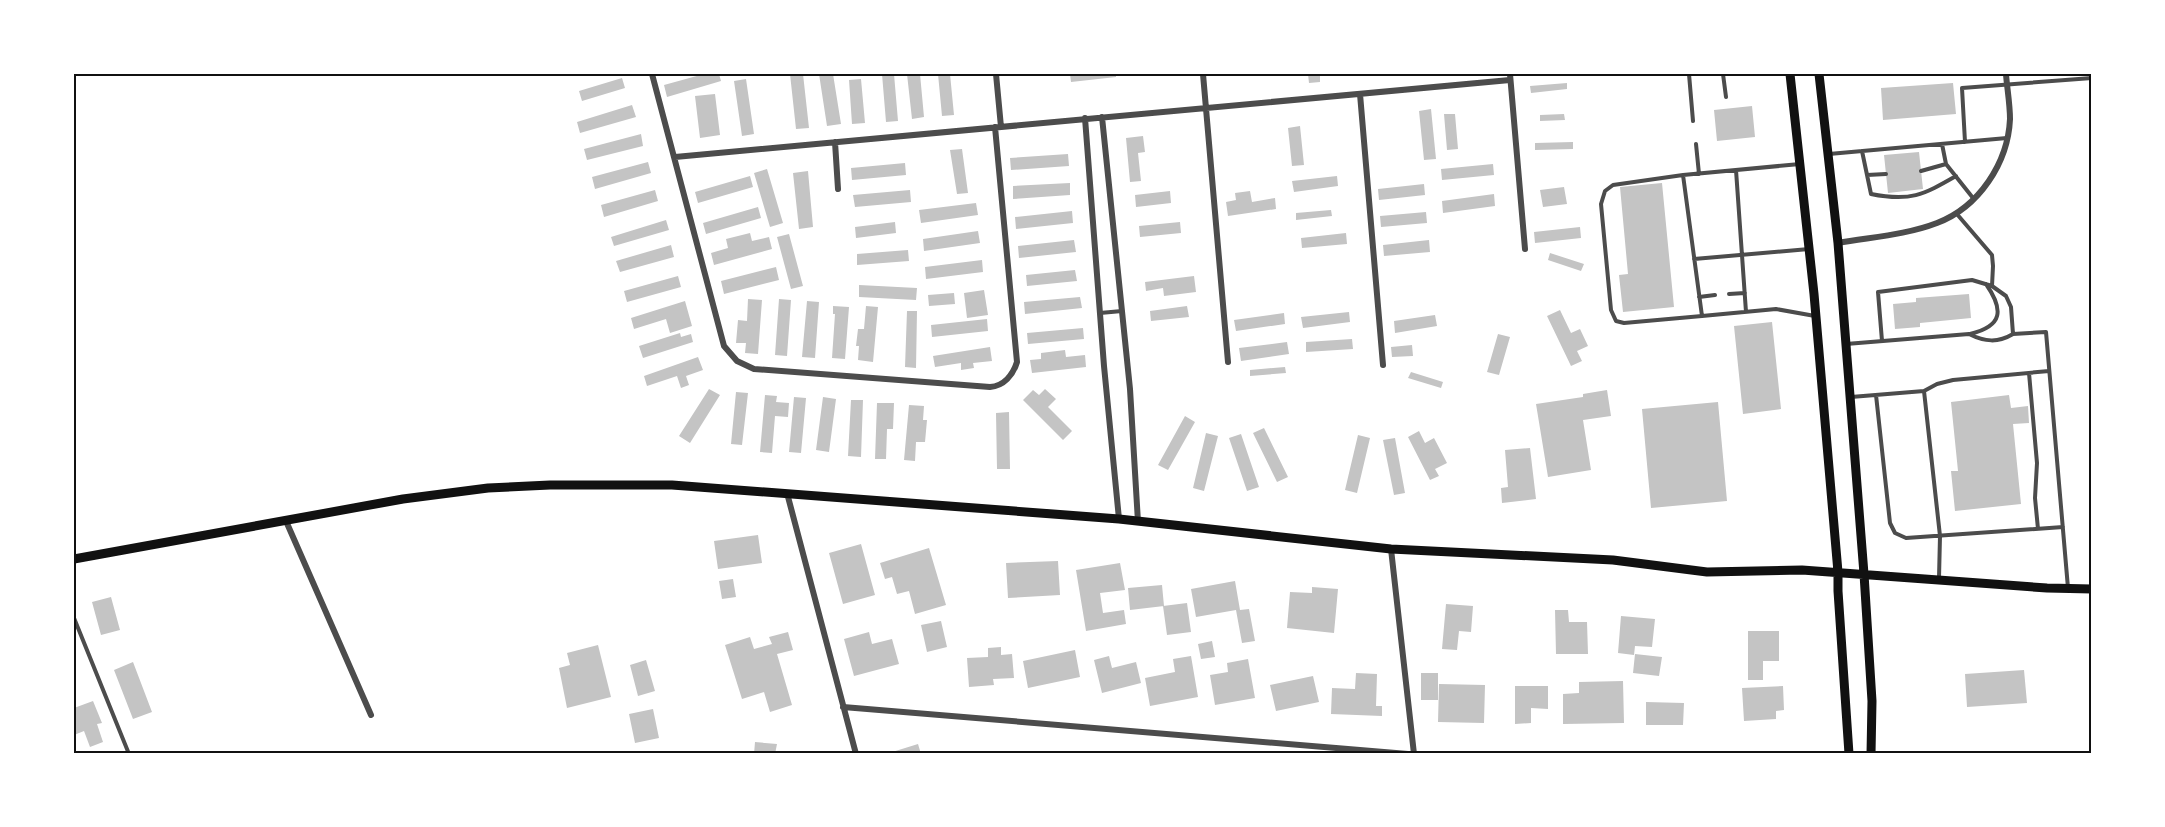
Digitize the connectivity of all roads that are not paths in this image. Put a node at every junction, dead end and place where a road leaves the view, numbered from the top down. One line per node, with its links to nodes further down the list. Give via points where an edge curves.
1 (652, 74): 26 (street)
2 (996, 74): 18 (street)
3 (1203, 74): 14 (street)
4 (1689, 74): 17 (lane)
5 (1723, 74): 13 (lane)
6 (1790, 74): 27 (main road)
7 (1819, 74): 25 (main road)
8 (2006, 74): 11 (street)
9 (1510, 77): 12 (street); 40 (street)
10 (2091, 78): 11 (lane)
11 (2007, 85): 19 (street); 21 (lane, via 1962,88)
12 (1360, 94): 14 (street); 59 (street)
13 (1726, 97)
14 (1206, 108): 15 (street); 58 (street)
15 (1102, 117): 16 (street); 49 (street)
16 (1085, 118): 18 (street); 51 (street)
17 (1694, 122)
18 (998, 127): 20 (street); 26 (street, via 1017,362 1006,380 990,387 754,369 737,361 724,346)
19 (2007, 138): 21 (lane); 37 (street, via 1997,168)
20 (835, 142): 26 (street); 36 (street)
21 (1965, 142): 23 (lane)
22 (1696, 144): 31 (lane)
23 (1942, 144): 24 (lane); 28 (lane)
24 (1862, 151): 25 (lane); 34 (lane)
25 (1828, 154): 39 (main road)
26 (675, 157)
27 (1801, 164): 29 (lane); 41 (main road)
28 (1946, 164): 30 (lane); 35 (lane)
29 (1736, 170): 31 (lane); 42 (lane)
30 (1921, 171)
31 (1699, 174): 33 (lane)
32 (1886, 174): 34 (lane)
33 (1683, 175): 43 (lane); 52 (lane, via 1613,185 1605,191 1601,204 1611,310 1616,321 1624,323)
34 (1867, 175): 35 (lane, via 1871,194 1892,198 1924,194)
35 (1956, 176): 37 (lane)
36 (838, 189)
37 (1973, 198): 38 (street)
38 (1956, 213): 39 (street, via 1913,230); 44 (lane, via 1992,255)
39 (1838, 243): 57 (main road)
40 (1525, 249)
41 (1810, 249): 42 (lane); 53 (main road)
42 (1743, 255): 43 (lane); 45 (lane)
43 (1694, 259): 48 (lane)
44 (1989, 285): 54 (lane, via 1998,307 1997,319 1992,326); 55 (lane, via 2006,296); 56 (lane, via 1972,280 1878,292)
45 (1745, 293): 46 (lane); 50 (lane)
46 (1729, 294)
47 (1715, 295): 48 (lane)
48 (1699, 297): 52 (lane)
49 (1122, 311): 51 (lane); 68 (street)
50 (1746, 312): 52 (lane); 53 (lane, via 1776,309)
51 (1100, 313): 66 (street)
52 (1702, 316)
53 (1816, 316): 74 (main road)
54 (1969, 334): 55 (lane, via 1981,340 2001,341); 56 (lane)
55 (2013, 334): 60 (lane, via 2046,332)
56 (1882, 341): 57 (lane)
57 (1846, 344): 64 (main road)
58 (1228, 362)
59 (1383, 365)
60 (2049, 371): 61 (lane); 69 (lane)
61 (2029, 373): 62 (lane, via 1953,380); 70 (lane)
62 (1924, 391): 63 (lane); 71 (lane)
63 (1876, 394): 64 (lane); 71 (lane, via 1890,523 1895,533 1906,538)
64 (1850, 397): 75 (main road)
65 (787, 493): 66 (main road); 67 (main road, via 672,485 550,485 403,499); 80 (street)
66 (1119, 519): 68 (main road)
67 (286, 521): 73 (main road); 81 (street)
68 (1138, 522): 72 (main road)
69 (2063, 527): 70 (lane); 77 (lane)
70 (2038, 529): 71 (lane)
71 (1940, 536): 76 (lane)
72 (1391, 549): 74 (main road, via 1613,561 1707,572); 85 (street)
73 (74, 559)
74 (1838, 572): 75 (main road); 86 (main road)
75 (1864, 574): 76 (main road); 87 (main road, via 1872,701)
76 (1939, 580): 77 (main road)
77 (2068, 588): 78 (main road)
78 (2091, 589)
79 (74, 618): 82 (lane)
80 (843, 707): 83 (street); 84 (street)
81 (371, 715)
82 (129, 753)
83 (856, 753)
84 (1408, 753)
85 (1414, 753)
86 (1849, 753)
87 (1871, 753)

